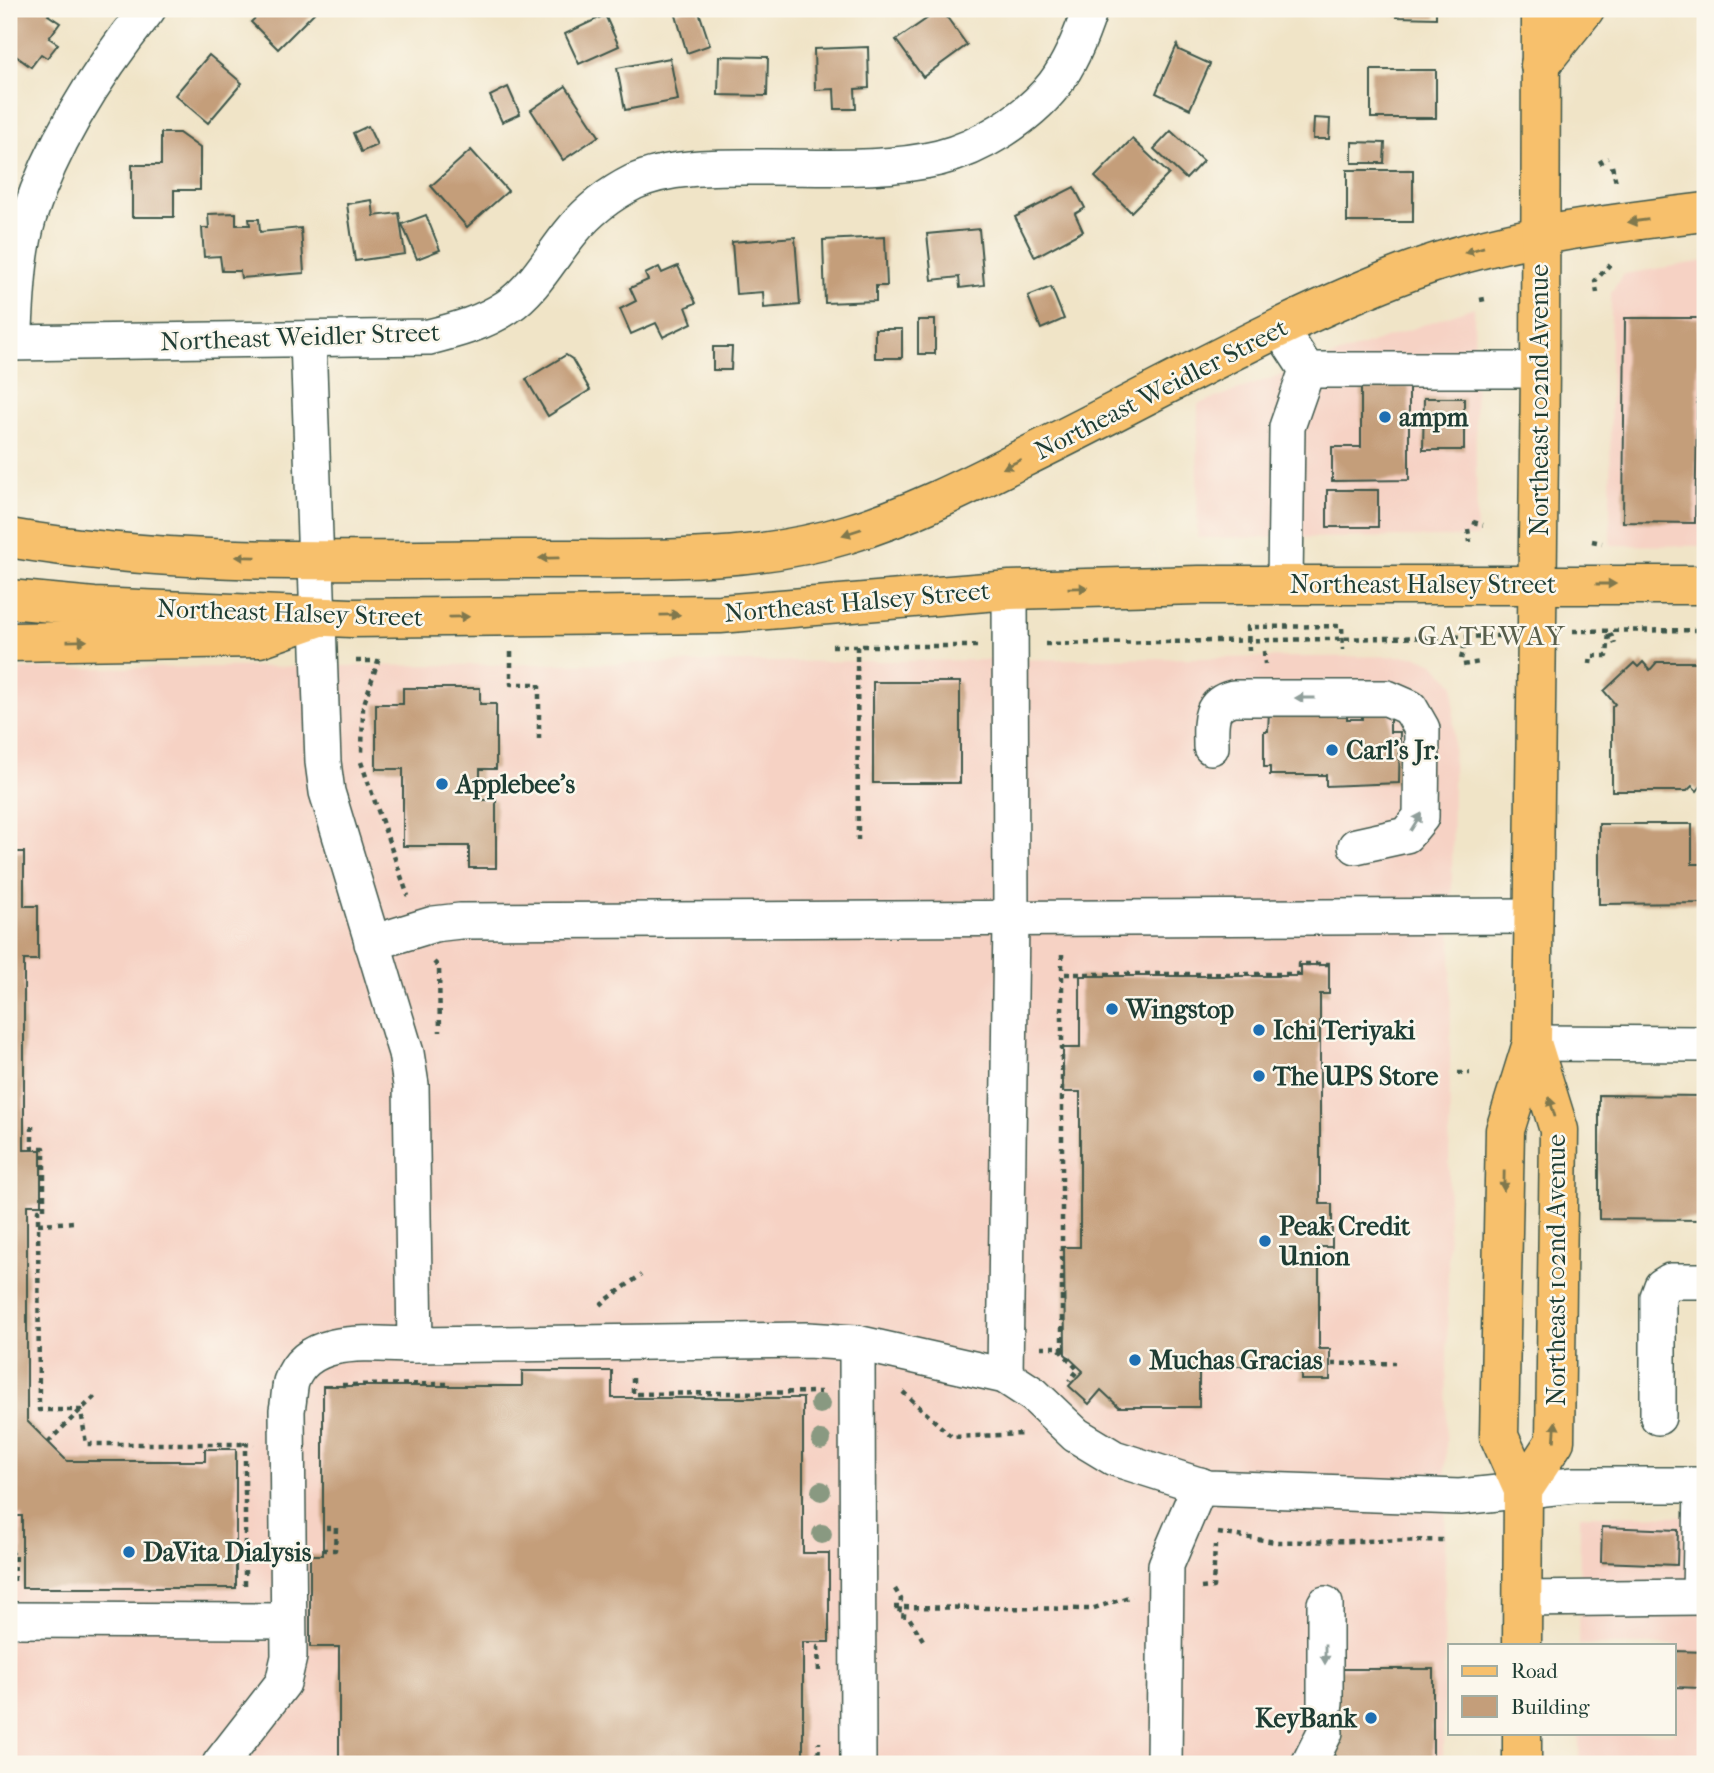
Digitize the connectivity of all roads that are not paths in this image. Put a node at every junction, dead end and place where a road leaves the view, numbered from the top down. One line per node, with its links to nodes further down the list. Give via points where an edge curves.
1 (148, 9): 10 (street, via 94,84 55,154 34,204 19,262)
2 (1090, 9): 9 (street, Northeast Weidler Street, via 1054,85 1018,118 978,143 940,158 896,164 714,167 637,181 604,199 509,306 470,327 429,337)
3 (1541, 9): 5 (main road, Northeast 102nd Avenue)
4 (1585, 9): 5 (main road)
5 (1540, 65): 7 (main road, Northeast 102nd Avenue)
6 (1705, 212): 7 (main road, Northeast Weidler Street, one-way to 7)
7 (1540, 234): 8 (main road, Northeast Weidler Street, one-way to 8, via 1411,271); 12 (main road, Northeast 102nd Avenue)
8 (1280, 329): 11 (street); 14 (main road, Northeast Weidler Street, one-way to 14, via 952,493 846,535 740,554)
9 (308, 340): 10 (street, Northeast Weidler Street); 15 (street)
10 (11, 343)
11 (1307, 370): 12 (street); 16 (street, via 1287,427)
12 (1540, 370): 17 (main road, Northeast 102nd Avenue)
13 (9, 538): 15 (main road, Northeast Halsey Street, one-way to 13, via 132,555)
14 (618, 558): 15 (main road, Northeast Halsey Street, one-way to 15)
15 (315, 560): 21 (street)
16 (1285, 584): 17 (main road, Northeast Halsey Street); 19 (main road, Northeast Halsey Street, one-way to 16)
17 (1538, 584): 18 (main road, Northeast Halsey Street, one-way to 18); 25 (main road, Northeast 102nd Avenue)
18 (1705, 585)
19 (1010, 590): 21 (main road, Northeast Halsey Street, one-way to 19, via 720,614); 26 (street)
20 (9, 599): 21 (main road, Northeast Halsey Street)
21 (317, 618): 22 (main road, one-way to 21, via 259,638); 27 (street, via 327,792)
22 (9, 642)
23 (1211, 747): 24 (street, one-way to 23, via 1406,835 1421,817 1422,729 1410,708 1387,698 1233,698 1220,702 1212,714)
24 (1356, 846)
25 (1534, 916): 26 (street); 28 (main road, Northeast 102nd Avenue)
26 (1011, 920): 27 (street, via 460,921); 33 (street)
27 (372, 943): 32 (street, via 407,1053 411,1085)
28 (1532, 1043): 29 (street); 37 (main road, Northeast 102nd Avenue, one-way to 37, via 1506,1130 1499,1436); 37 (main road, Northeast 102nd Avenue, one-way to 28, via 1555,1441 1559,1130)
29 (1705, 1044)
30 (1705, 1281): 34 (street, via 1670,1281 1658,1297)
31 (857, 1343): 32 (street); 33 (street); 45 (street)
32 (415, 1345): 41 (street, via 333,1345 312,1355 291,1383 287,1410)
33 (1005, 1376): 35 (street, via 1034,1395 1076,1435 1114,1458)
34 (1658, 1417)
35 (1200, 1485): 37 (street, via 1257,1492 1460,1497); 46 (street, via 1166,1565)
36 (1704, 1485): 37 (street, via 1574,1485); 38 (street, via 1700,1597)
37 (1523, 1490): 38 (main road, Northeast 102nd Avenue)
38 (1522, 1598): 42 (main road, Northeast 102nd Avenue)
39 (1325, 1604): 47 (street, one-way to 47, via 1325,1718)
40 (9, 1620): 41 (street)
41 (288, 1621): 44 (street, via 289,1657 283,1683)
42 (1522, 1644)
43 (1522, 1734): 48 (main road)
44 (220, 1764)
45 (858, 1764)
46 (1164, 1764)
47 (1309, 1764)
48 (1522, 1764)

